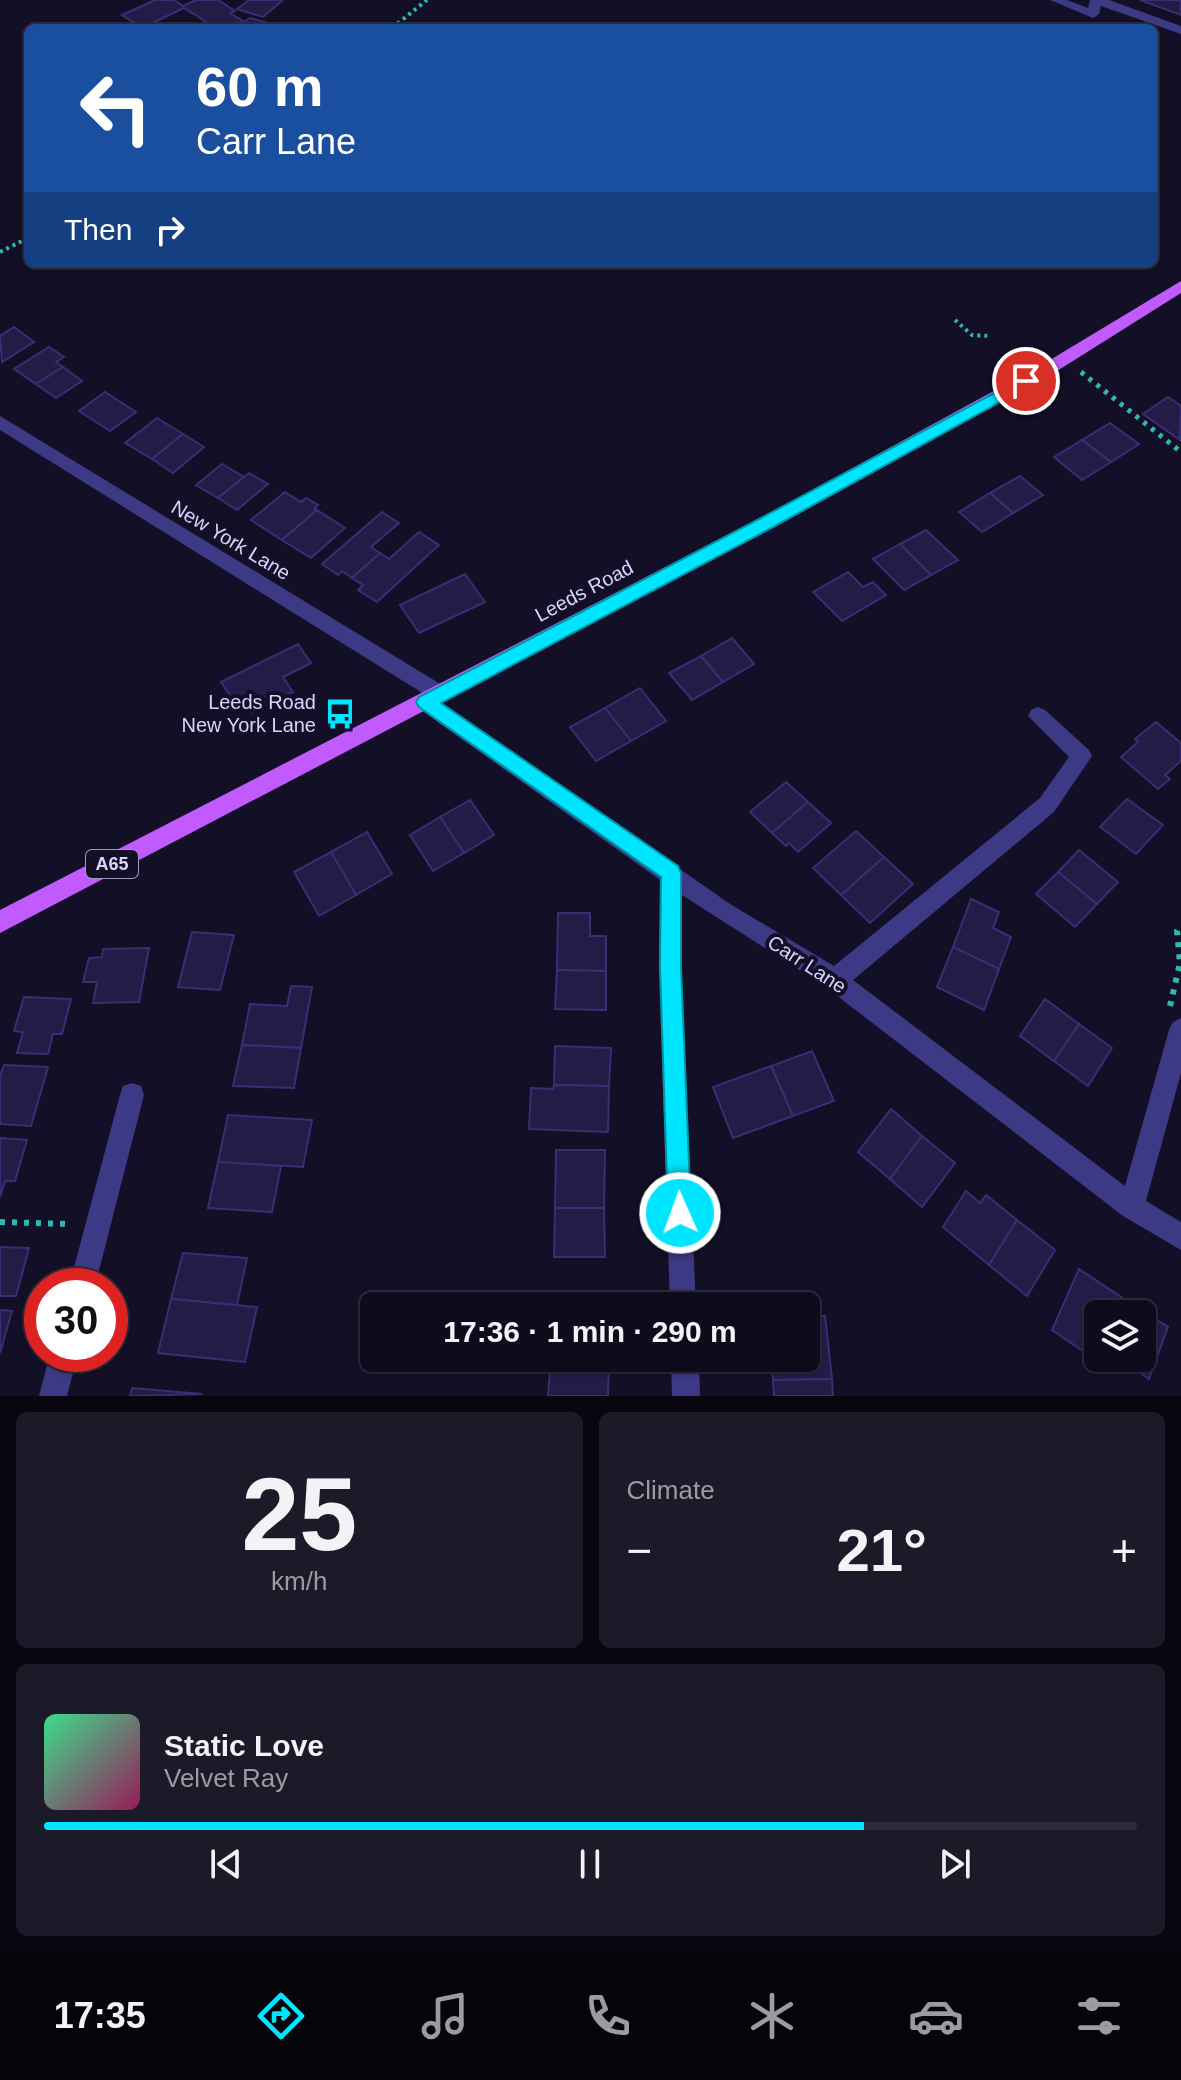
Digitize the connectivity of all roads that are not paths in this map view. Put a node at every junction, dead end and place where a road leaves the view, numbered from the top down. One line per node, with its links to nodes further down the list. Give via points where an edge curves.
1 (1056, 0): 2 (street, via 1093,14)
2 (1097, 0): 3 (street)
3 (1181, 30)
4 (1181, 286): 6 (main road, Leeds Road / A65, via 1066,358 767,523)
5 (0, 422): 6 (street, New York Lane)
6 (433, 698): 8 (street, Carr Lane); 9 (main road, Leeds Road / A65)
7 (1038, 716): 10 (street, via 1082,756 1047,805)
8 (671, 873): 10 (street, Carr Lane); 16 (street)
9 (0, 922)
10 (835, 980): 13 (street, Carr Lane)
11 (1181, 1030): 13 (street)
12 (132, 1095): 15 (street)
13 (1132, 1207): 14 (street, Carr Lane)
14 (1181, 1237)
15 (87, 1268)
16 (682, 1292)
17 (59, 1372): 19 (street)
18 (685, 1372): 20 (street)
19 (53, 1396)
20 (686, 1396)

